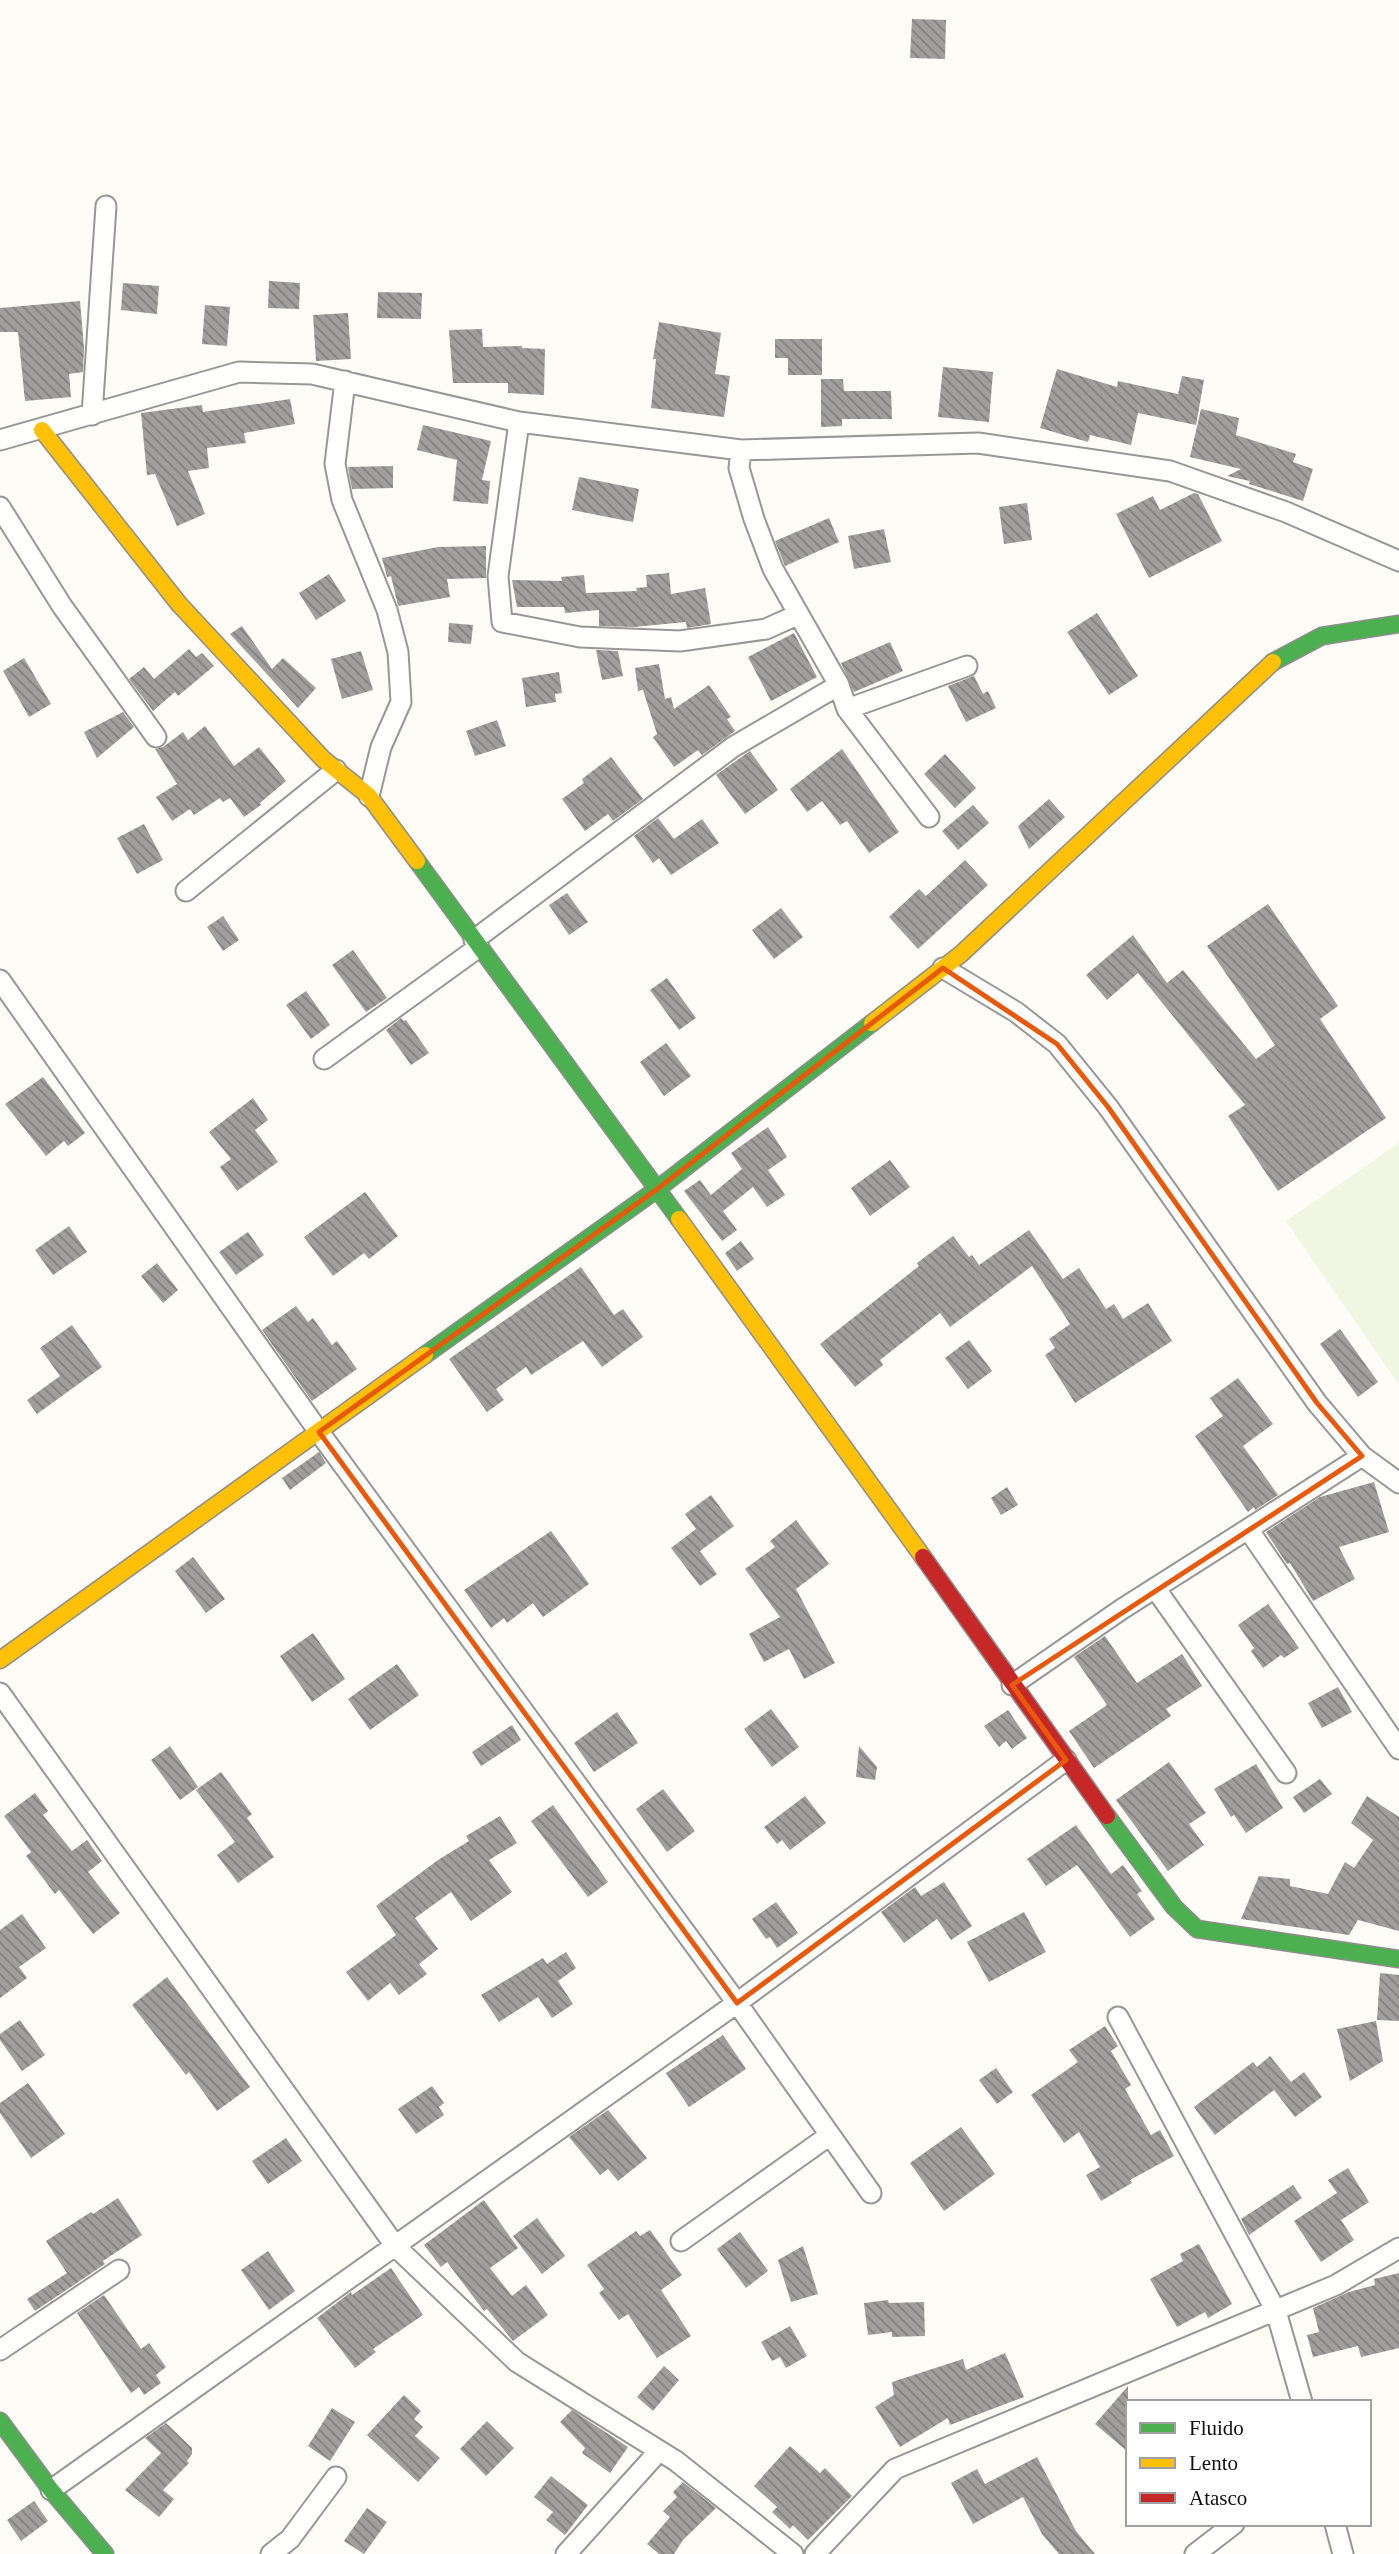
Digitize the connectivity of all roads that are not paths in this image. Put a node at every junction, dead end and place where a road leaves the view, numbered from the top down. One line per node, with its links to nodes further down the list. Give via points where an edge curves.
1 (106, 206): 3 (street)
2 (345, 381): 3 (street, via 312,374 239,372); 4 (street); 17 (street, via 335,464 342,500 387,610 398,652 401,702 381,747)
3 (92, 415): 5 (street)
4 (519, 422): 7 (street); 10 (street, via 499,576 502,622 580,637 680,641 766,629)
5 (42, 430): 6 (street); 16 (street, via 179,604)
6 (0, 440)
7 (741, 450): 9 (street, via 978,443 1170,471 1286,512); 10 (street, via 739,468 754,519)
8 (0, 507): 15 (street, via 62,606)
9 (1399, 561)
10 (797, 615): 13 (street)
11 (1399, 624): 21 (street, via 1322,636 1273,662)
12 (967, 666): 14 (street)
13 (839, 685): 14 (street); 20 (street, via 733,747)
14 (847, 709): 18 (street)
15 (156, 737)
16 (337, 770): 17 (street); 19 (street)
17 (369, 796): 20 (street)
18 (929, 817)
19 (186, 891)
20 (477, 944): 23 (street); 24 (street)
21 (943, 968): 24 (street); 26 (street, via 1016,1012 1058,1044 1108,1107 1309,1393)
22 (0, 980): 25 (street)
23 (324, 1059)
24 (656, 1190): 25 (street); 31 (street, via 841,1441)
25 (319, 1432): 30 (street); 37 (street)
26 (1362, 1457): 27 (street); 28 (street)
27 (1399, 1483)
28 (1248, 1530): 29 (street); 33 (street)
29 (1155, 1588): 31 (street); 35 (street)
30 (0, 1660)
31 (1012, 1685): 34 (street)
32 (0, 1693): 42 (street)
33 (1399, 1749)
34 (1066, 1760): 36 (street, via 1174,1907 1197,1929); 37 (street)
35 (1286, 1773)
36 (1399, 1959)
37 (737, 2003): 39 (street); 42 (street)
38 (1118, 2017): 45 (street)
39 (830, 2134): 40 (street); 41 (street)
40 (871, 2193)
41 (681, 2241)
42 (396, 2247): 49 (street, via 517,2362); 51 (street)
43 (1399, 2248): 45 (street, via 1336,2285)
44 (119, 2270): 46 (street)
45 (1276, 2311): 47 (street); 58 (street, via 895,2469)
46 (0, 2350)
47 (1301, 2400)
48 (0, 2421): 51 (street)
49 (659, 2451): 56 (street); 57 (street)
50 (336, 2477): 55 (street, via 290,2539)
51 (51, 2490): 54 (street)
52 (1231, 2526): 59 (street)
53 (1336, 2526): 60 (street)
54 (105, 2554)
55 (271, 2554)
56 (566, 2554)
57 (793, 2554)
58 (815, 2554)
59 (1195, 2554)
60 (1343, 2554)

